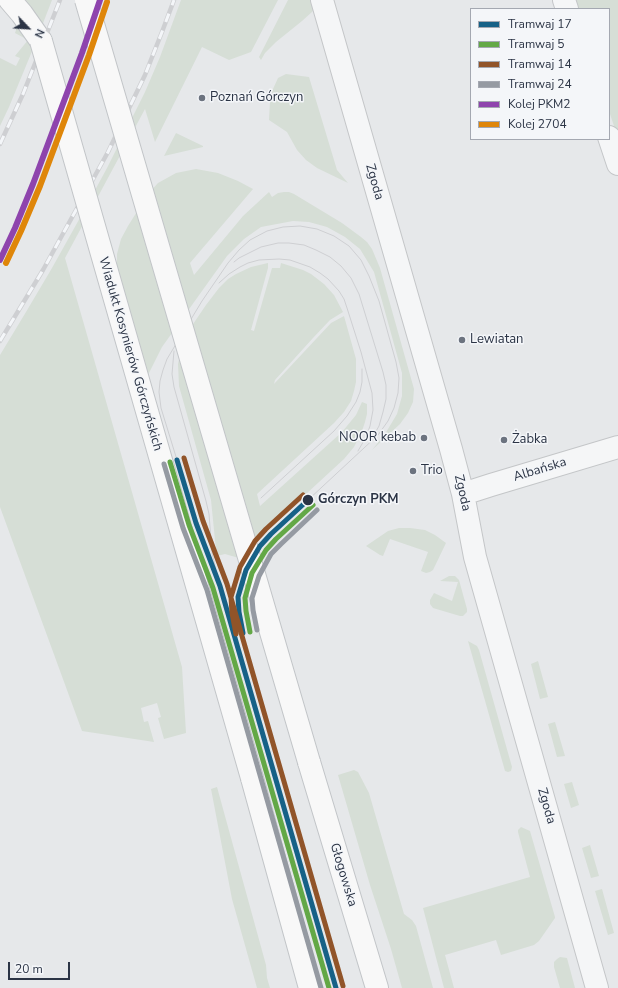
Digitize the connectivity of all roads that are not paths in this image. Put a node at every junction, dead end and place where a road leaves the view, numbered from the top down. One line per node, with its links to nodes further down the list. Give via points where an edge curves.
1 (10, 0): 5 (main road)
2 (29, 0): 5 (main road, Wiadukt Kosynierów Górczyńskich)
3 (86, 0): 11 (main road, Głogowska, bridge, via 308,762)
4 (322, 0): 9 (street, Zgoda)
5 (41, 41): 10 (main road, Wiadukt Kosynierów Górczyńskich, bridge)
6 (610, 140): 7 (street)
7 (618, 164)
8 (618, 447): 9 (street, Albańska)
9 (463, 494): 12 (street, Zgoda, via 475,557)
10 (310, 988)
11 (377, 988)
12 (597, 988)

